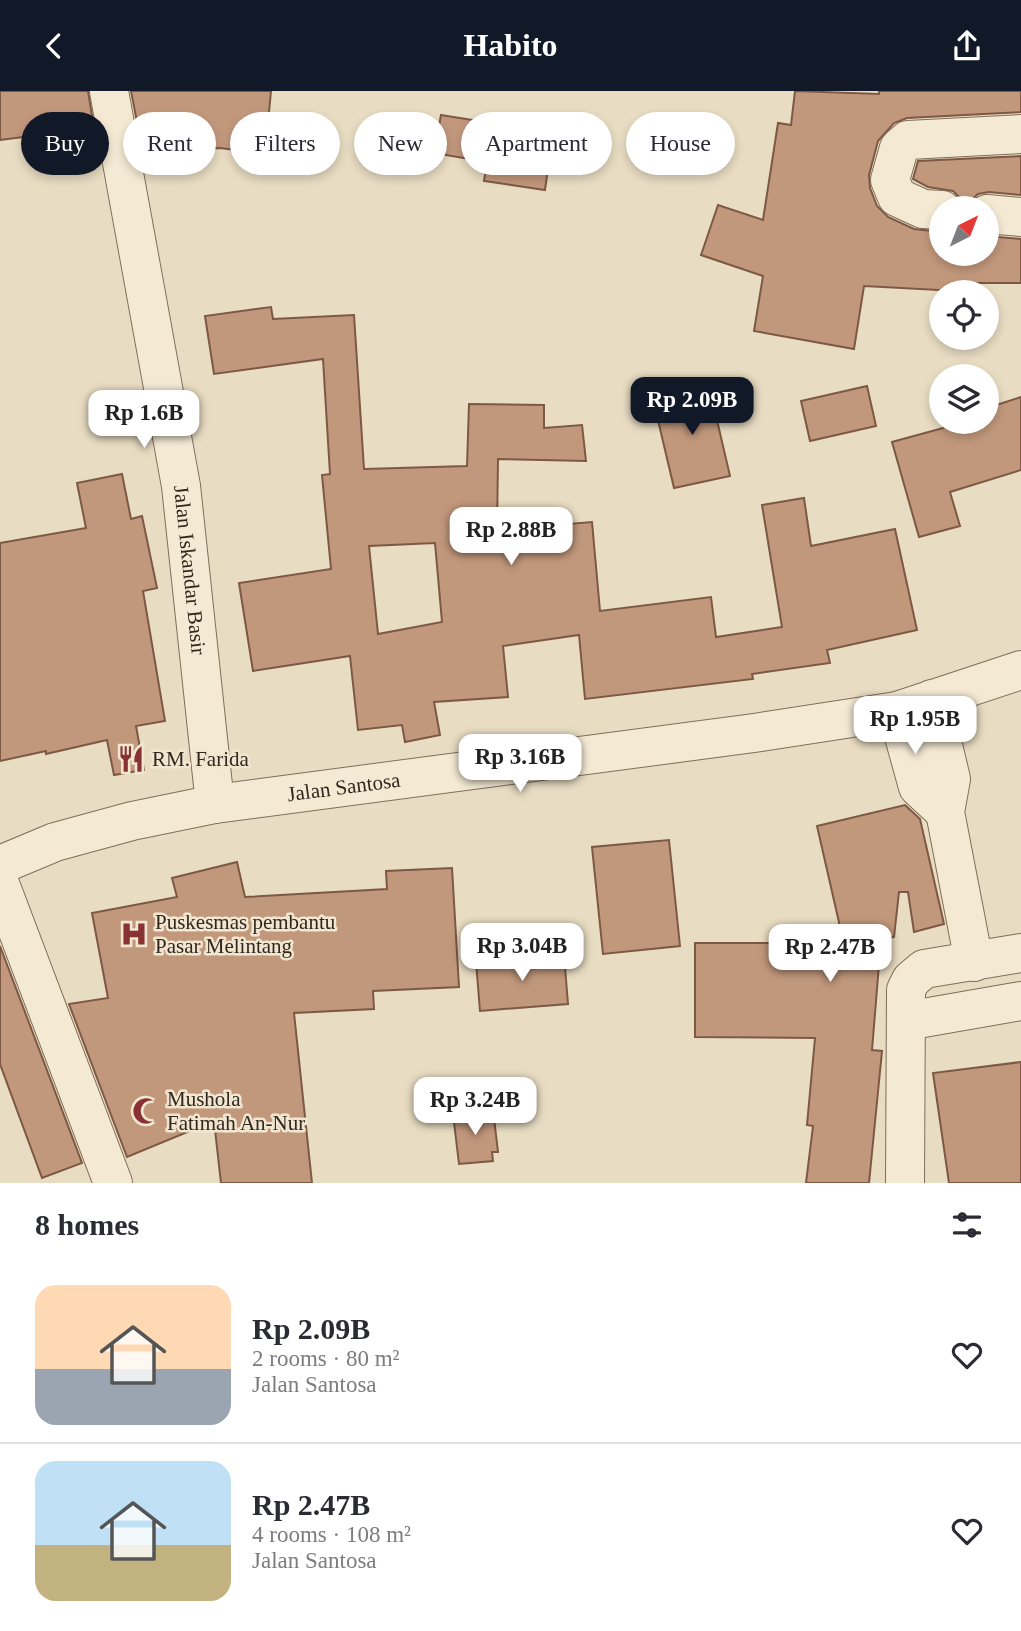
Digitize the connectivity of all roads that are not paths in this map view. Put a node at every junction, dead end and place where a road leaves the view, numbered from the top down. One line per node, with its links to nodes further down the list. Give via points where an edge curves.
1 (109, 91): 8 (street, Jalan Iskandar Basir, via 181,486)
2 (1021, 134): 3 (street, via 908,140 899,148 890,180 897,197)
3 (929, 209)
4 (999, 215): 5 (street)
5 (1021, 217)
6 (1021, 670): 7 (street, Jalan Santosa)
7 (914, 705): 8 (street, Jalan Santosa, via 740,735); 12 (street, via 918,787 945,812)
8 (215, 804): 9 (street, Jalan Santosa, via 55,842)
9 (0, 865)
10 (0, 884): 15 (street)
11 (1021, 953): 12 (street)
12 (975, 962): 14 (street, via 919,972 906,990)
13 (1021, 1001): 14 (street)
14 (906, 1021): 16 (street)
15 (113, 1183)
16 (905, 1183)

